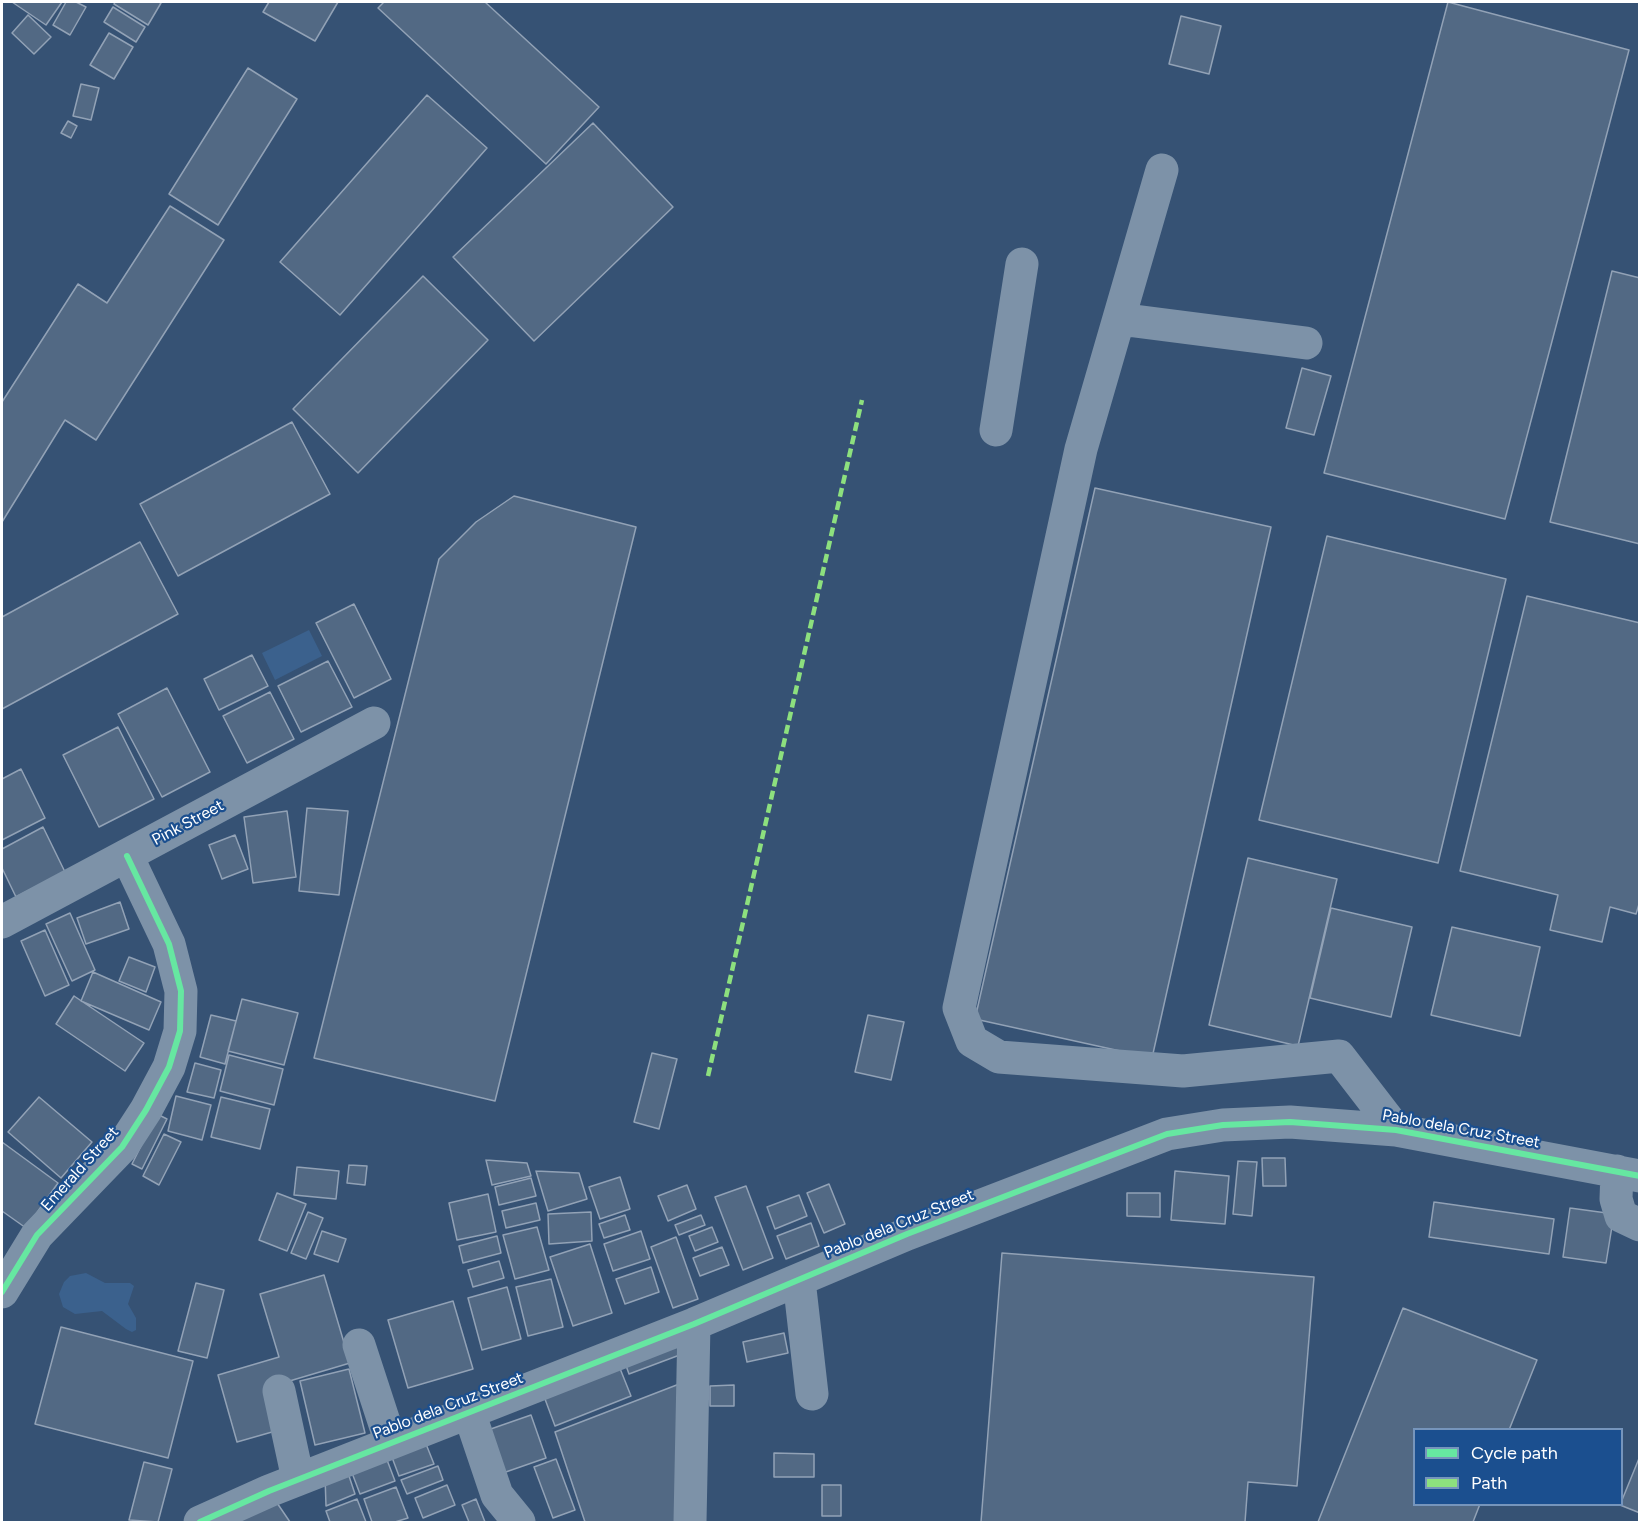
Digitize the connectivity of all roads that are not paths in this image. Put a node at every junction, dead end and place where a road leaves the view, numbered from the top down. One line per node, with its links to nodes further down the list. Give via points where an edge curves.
1 (1162, 170): 3 (street)
2 (1022, 264): 5 (street)
3 (1119, 319): 4 (street); 9 (street, via 1081,449 959,1008 972,1041 999,1057 1184,1071 1339,1056)
4 (1306, 343)
5 (996, 430)
6 (374, 723): 7 (street, Pink Street)
7 (127, 856): 8 (street, Pink Street); 13 (street, Emerald Street, via 169,944 181,991 180,1031 169,1067 122,1147 37,1235)
8 (2, 922)
9 (1396, 1130): 10 (street, Pablo dela Cruz Street); 12 (street, Pablo dela Cruz Street, via 1290,1122 1223,1125 1167,1134)
10 (1628, 1174): 11 (street, via 1616,1199 1621,1216)
11 (1640, 1225)
12 (799, 1280): 14 (street, Pablo dela Cruz Street); 17 (street)
13 (2, 1292)
14 (694, 1324): 18 (street, Pablo dela Cruz Street); 23 (street)
15 (358, 1345): 19 (street)
16 (279, 1391): 20 (street)
17 (812, 1394)
18 (469, 1412): 19 (street, Pablo dela Cruz Street); 22 (street, via 497,1495)
19 (391, 1443): 20 (street, Pablo dela Cruz Street)
20 (298, 1479): 21 (street, Pablo dela Cruz Street)
21 (200, 1522)
22 (519, 1522)
23 (690, 1522)

